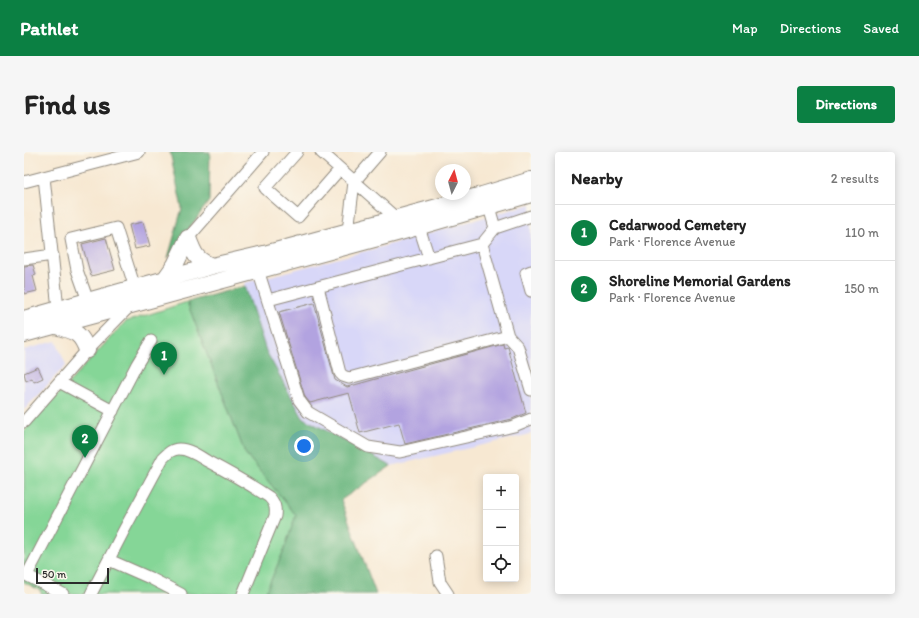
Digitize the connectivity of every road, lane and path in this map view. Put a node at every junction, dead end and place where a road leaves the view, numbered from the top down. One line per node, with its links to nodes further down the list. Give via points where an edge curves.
1 (139, 152): 7 (street)
2 (263, 152): 18 (street)
3 (297, 152): 6 (street, via 265,188 298,217)
4 (321, 152): 6 (street)
5 (380, 152): 10 (street)
6 (340, 169): 10 (street)
7 (44, 176): 9 (street); 19 (street)
8 (531, 180): 14 (highway)
9 (24, 182)
10 (354, 182): 14 (street); 17 (street)
11 (531, 194): 12 (highway)
12 (489, 207): 15 (highway); 16 (street)
13 (531, 216): 16 (street)
14 (396, 218): 17 (highway)
15 (419, 227): 23 (street); 26 (highway)
16 (495, 228): 21 (street)
17 (348, 231): 25 (highway)
18 (188, 238): 25 (highway, via 194,254); 28 (highway)
19 (52, 240): 20 (street); 22 (street)
20 (71, 240): 30 (street, via 116,228); 33 (street, via 77,270)
21 (482, 244): 23 (street); 39 (street)
22 (53, 255): 24 (street); 35 (street)
23 (429, 258): 29 (street)
24 (24, 259)
25 (212, 266): 28 (highway)
26 (258, 270): 32 (street); 34 (highway)
27 (531, 271): 31 (street, via 526,273)
28 (165, 279): 30 (highway)
29 (318, 287): 32 (street); 39 (street, via 340,373 349,378)
30 (135, 288): 33 (highway)
31 (531, 291)
32 (268, 300): 45 (street, via 298,400 308,412 368,447 400,452 514,426)
33 (88, 301): 35 (highway)
34 (131, 305): 37 (highway); 41 (street)
35 (58, 309): 36 (highway)
36 (24, 319)
37 (56, 326): 38 (highway); 41 (highway, via 81,337)
38 (24, 334)
39 (508, 336): 43 (street, via 518,347)
40 (151, 341): 44 (street)
41 (88, 350): 42 (street)
42 (59, 382): 44 (street); 46 (street)
43 (531, 390)
44 (113, 411): 49 (street)
45 (531, 419)
46 (24, 422)
47 (436, 556): 54 (street, via 440,582)
48 (109, 560): 51 (street); 52 (street); 53 (street, via 163,458 174,449 186,450 270,497 275,506 275,516)
49 (25, 574): 50 (street)
50 (63, 594)
51 (91, 594)
52 (181, 594)
53 (243, 594)
54 (448, 594)

